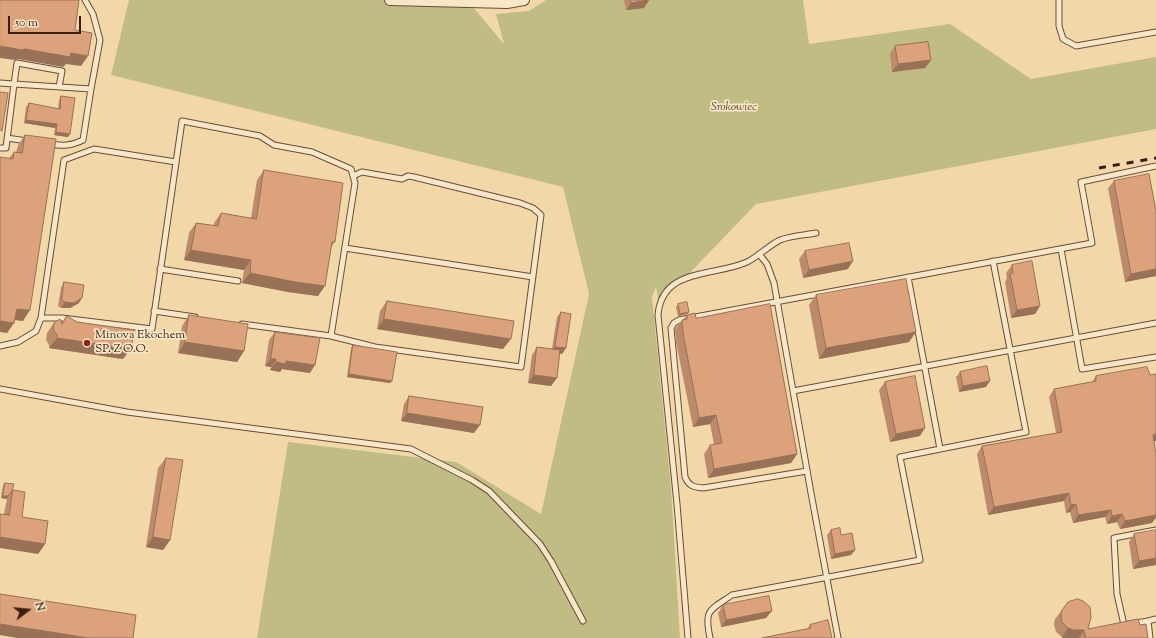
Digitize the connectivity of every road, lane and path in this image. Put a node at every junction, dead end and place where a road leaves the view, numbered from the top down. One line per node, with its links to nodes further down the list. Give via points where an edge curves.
1 (85, 0): 9 (lane, via 93,14 100,40)
2 (390, 0): 4 (street, via 507,3)
3 (1059, 0): 5 (lane, via 1059,26 1063,39 1076,46)
4 (523, 1)
5 (1156, 32)
6 (0, 83): 7 (lane)
7 (14, 84): 8 (lane); 8 (lane, via 17,63 62,71); 10 (lane)
8 (59, 87): 9 (lane)
9 (91, 89): 12 (lane, via 83,140 65,146)
10 (7, 138): 11 (lane); 13 (lane, via 6,148)
11 (36, 142)
12 (43, 143)
13 (0, 148)
14 (176, 162): 16 (lane, via 182,121 260,136 274,145 312,152 352,169); 22 (lane); 28 (lane, via 94,148 64,160)
15 (1156, 166): 19 (lane, via 1081,182 1092,243)
16 (353, 176): 18 (lane, via 355,183); 23 (lane, via 362,172 402,179 414,177 533,208 541,215)
17 (816, 233): 20 (lane, via 782,240)
18 (345, 248): 23 (lane); 32 (lane)
19 (1061, 249): 21 (lane); 33 (lane)
20 (759, 254): 26 (lane, via 767,264); 47 (lane, via 729,268 690,276 670,288 662,296 659,306)
21 (994, 261): 24 (lane); 35 (lane)
22 (160, 269): 25 (lane); 27 (lane)
23 (533, 277): 32 (lane, via 521,367 375,347)
24 (908, 277): 26 (lane); 37 (lane)
25 (238, 281)
26 (777, 302): 39 (lane); 41 (lane, via 679,320 671,328 685,477 688,483 703,488)
27 (154, 311): 28 (lane, via 152,329 62,318); 29 (lane)
28 (41, 318): 34 (lane, via 36,331 18,342)
29 (200, 318)
30 (239, 323): 32 (lane)
31 (1156, 323): 33 (lane)
32 (331, 336)
33 (1077, 338): 35 (lane); 36 (lane, via 1082,369)
34 (0, 346)
35 (1010, 350): 37 (lane); 40 (lane, via 1026,432)
36 (1156, 357)
37 (925, 366): 39 (lane); 40 (lane)
38 (0, 389): 45 (lane, via 127,412 411,449 489,491 540,544)
39 (793, 391): 41 (lane)
40 (940, 449): 43 (lane, via 900,456 920,560)
41 (807, 471): 43 (lane)
42 (1156, 530): 46 (lane, via 1114,538 1117,594 1124,625)
43 (827, 577): 48 (lane, via 732,595 712,608 707,616); 49 (lane)
44 (1156, 619): 46 (lane)
45 (583, 621)
46 (1148, 621): 50 (lane)
47 (688, 638)
48 (710, 638)
49 (838, 638)
50 (1150, 638)

